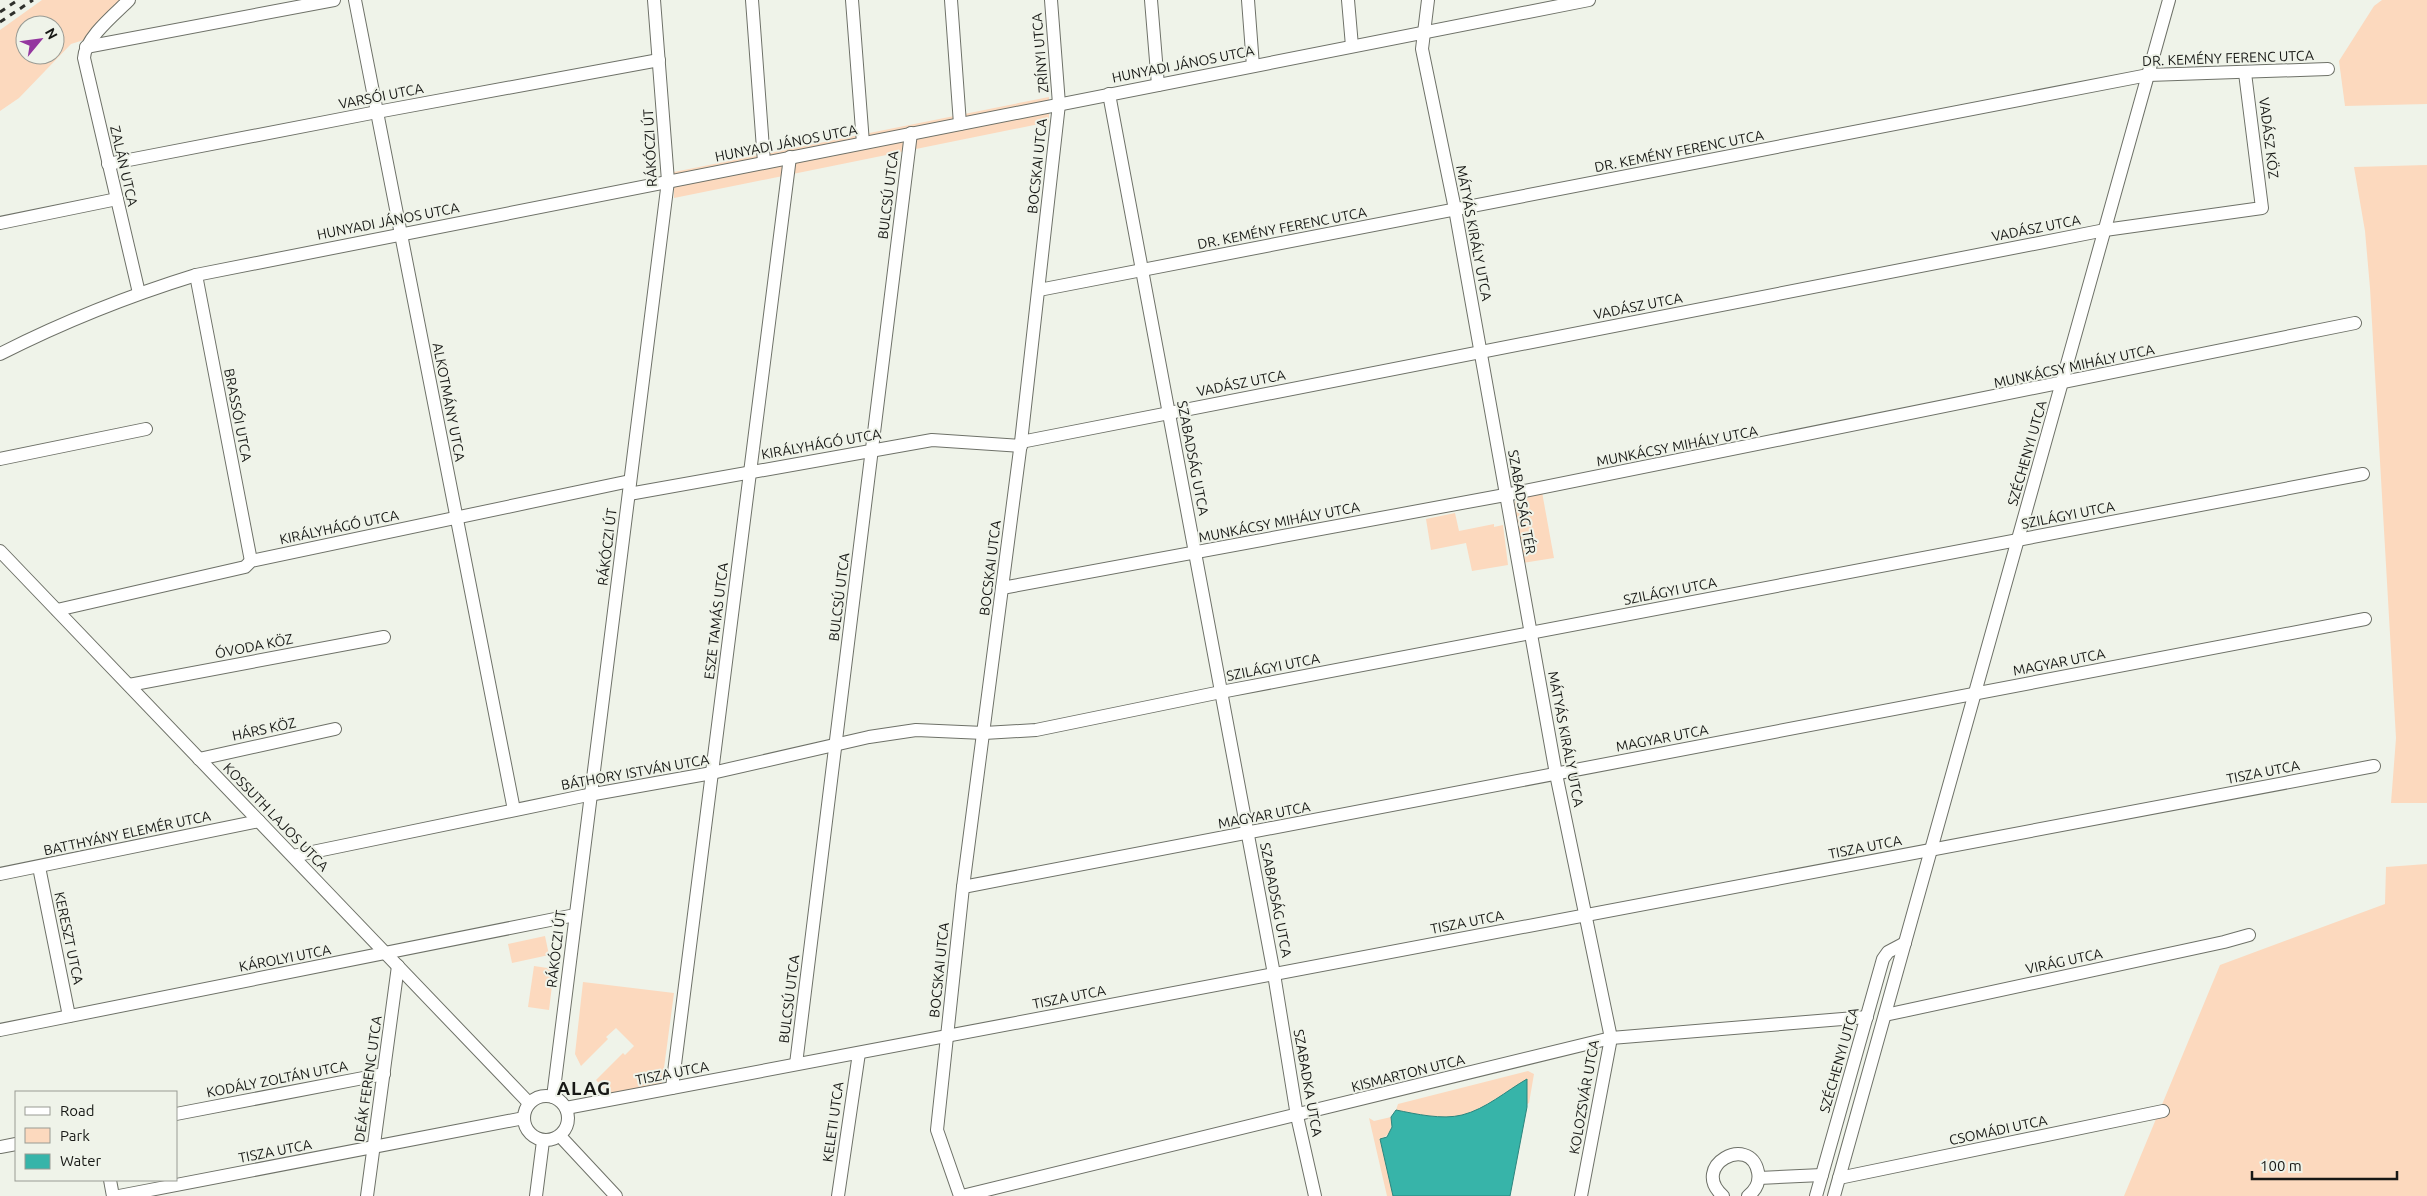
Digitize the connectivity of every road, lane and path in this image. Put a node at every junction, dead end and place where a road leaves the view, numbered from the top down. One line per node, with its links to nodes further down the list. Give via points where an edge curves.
1 (129, 0): 17 (street)
2 (334, 0): 17 (street)
3 (355, 0): 26 (street, ALKOTMÁNY UTCA)
4 (654, 0): 18 (street, RÁKÓCZI ÚT)
5 (752, 0): 31 (street)
6 (852, 0): 29 (street)
7 (951, 0): 27 (street)
8 (1051, 0): 25 (street, ZRÍNYI UTCA)
9 (1151, 0): 23 (street)
10 (1248, 0): 19 (street)
11 (1348, 0): 16 (street)
12 (1428, 0): 15 (street, MÁTYÁS KIRÁLY UTCA)
13 (1589, 0): 15 (street, HUNYADI JÁNOS UTCA)
14 (2169, 0): 22 (street, SZÉCHENYI UTCA)
15 (1424, 32): 16 (street, HUNYADI JÁNOS UTCA); 36 (street, MÁTYÁS KIRÁLY UTCA, via 1422,49)
16 (1352, 46): 19 (street, HUNYADI JÁNOS UTCA)
17 (86, 47): 32 (street, ZALÁN UTCA, via 84,58)
18 (659, 60): 26 (street, VARSÓI UTCA); 33 (street, RÁKÓCZI ÚT)
19 (1253, 66): 23 (street, HUNYADI JÁNOS UTCA)
20 (2328, 69): 21 (street, DR. KEMÉNY FERENC UTCA)
21 (2245, 73): 22 (street, DR. KEMÉNY FERENC UTCA); 35 (street, VADÁSZ KÖZ)
22 (2148, 75): 36 (street, DR. KEMÉNY FERENC UTCA); 38 (street, SZÉCHENYI UTCA)
23 (1158, 85): 24 (street, HUNYADI JÁNOS UTCA)
24 (1109, 94): 25 (street, HUNYADI JÁNOS UTCA); 40 (street, SZABADSÁG UTCA)
25 (1059, 104): 27 (street, HUNYADI JÁNOS UTCA); 42 (street, BOCSKAI UTCA)
26 (377, 112): 32 (street, VARSÓI UTCA); 39 (street, ALKOTMÁNY UTCA)
27 (960, 124): 28 (street, HUNYADI JÁNOS UTCA)
28 (911, 133): 29 (street, HUNYADI JÁNOS UTCA); 52 (street, BULCSÚ UTCA)
29 (863, 143): 30 (street, HUNYADI JÁNOS UTCA)
30 (790, 157): 31 (street, HUNYADI JÁNOS UTCA); 54 (street, ESZE TAMÁS UTCA)
31 (764, 162): 33 (street, HUNYADI JÁNOS UTCA)
32 (108, 164): 34 (street, ZALÁN UTCA)
33 (668, 181): 39 (street, HUNYADI JÁNOS UTCA); 56 (street, RÁKÓCZI ÚT)
34 (117, 199): 37 (street); 43 (street, ZALÁN UTCA)
35 (2262, 208): 38 (street, VADÁSZ UTCA)
36 (1456, 209): 40 (street, DR. KEMÉNY FERENC UTCA); 45 (street, MÁTYÁS KIRÁLY UTCA)
37 (0, 223)
38 (2105, 230): 45 (street, VADÁSZ UTCA); 47 (street, SZÉCHENYI UTCA)
39 (401, 234): 41 (street, HUNYADI JÁNOS UTCA); 59 (street, ALKOTMÁNY UTCA)
40 (1142, 270): 42 (street, DR. KEMÉNY FERENC UTCA); 48 (street, SZABADSÁG UTCA)
41 (196, 274): 43 (street, HUNYADI JÁNOS UTCA); 63 (street, BRASSÓI UTCA)
42 (1039, 290): 51 (street, BOCSKAI UTCA)
43 (139, 293): 46 (street, HUNYADI JÁNOS UTCA)
44 (2355, 323): 47 (street, MUNKÁCSY MIHÁLY UTCA)
45 (1481, 352): 48 (street, VADÁSZ UTCA); 50 (street, MÁTYÁS KIRÁLY UTCA)
46 (0, 354)
47 (2062, 384): 58 (street, MUNKÁCSY MIHÁLY UTCA); 60 (street, SZÉCHENYI UTCA)
48 (1169, 413): 51 (street, VADÁSZ UTCA); 62 (street, SZABADSÁG UTCA)
49 (146, 429): 53 (street)
50 (1496, 441): 58 (street, SZABADSÁG TÉR)
51 (1021, 444): 52 (street, KIRÁLYHÁGÓ UTCA, via 932,440); 65 (street, BOCSKAI UTCA)
52 (872, 450): 54 (street, KIRÁLYHÁGÓ UTCA); 75 (street, BULCSÚ UTCA)
53 (0, 459)
54 (750, 472): 57 (street, KIRÁLYHÁGÓ UTCA); 78 (street, ESZE TAMÁS UTCA)
55 (2363, 474): 60 (street, SZILÁGYI UTCA)
56 (630, 481): 57 (street, RÁKÓCZI ÚT); 59 (street, KIRÁLYHÁGÓ UTCA)
57 (629, 494): 80 (street, RÁKÓCZI ÚT)
58 (1505, 496): 62 (street, MUNKÁCSY MIHÁLY UTCA); 64 (street, SZABADSÁG TÉR)
59 (457, 518): 63 (street, KIRÁLYHÁGÓ UTCA); 81 (street, ALKOTMÁNY UTCA)
60 (2018, 540): 68 (street, SZILÁGYI UTCA); 72 (street, SZÉCHENYI UTCA)
61 (0, 551): 66 (street, KOSSUTH LAJOS UTCA)
62 (1195, 553): 65 (street, MUNKÁCSY MIHÁLY UTCA); 71 (street, SZABADSÁG UTCA)
63 (251, 561): 66 (street, KIRÁLYHÁGÓ UTCA, via 245,567)
64 (1518, 569): 68 (street, MÁTYÁS KIRÁLY UTCA)
65 (1002, 588): 74 (street, BOCSKAI UTCA)
66 (57, 610): 70 (street, KOSSUTH LAJOS UTCA)
67 (2365, 619): 72 (street, MAGYAR UTCA)
68 (1531, 633): 71 (street, SZILÁGYI UTCA); 79 (street, MÁTYÁS KIRÁLY UTCA)
69 (384, 637): 70 (street, ÓVODA KÖZ)
70 (129, 685): 76 (street, KOSSUTH LAJOS UTCA)
71 (1221, 692): 74 (street, SZILÁGYI UTCA, via 1036,730); 83 (street, SZABADSÁG UTCA)
72 (1975, 694): 79 (street, MAGYAR UTCA); 84 (street, SZÉCHENYI UTCA)
73 (335, 729): 76 (street, HÁRS KÖZ)
74 (984, 733): 75 (street, BÁTHORY ISTVÁN UTCA, via 916,730); 88 (street, BOCSKAI UTCA)
75 (835, 744): 78 (street, BÁTHORY ISTVÁN UTCA); 103 (street, BULCSÚ UTCA)
76 (199, 759): 82 (street, KOSSUTH LAJOS UTCA)
77 (2374, 766): 84 (street, TISZA UTCA)
78 (712, 773): 80 (street, BÁTHORY ISTVÁN UTCA); 105 (street, ESZE TAMÁS UTCA)
79 (1556, 774): 83 (street, MAGYAR UTCA); 90 (street, MÁTYÁS KIRÁLY UTCA)
80 (592, 794): 81 (street, BÁTHORY ISTVÁN UTCA); 89 (street, RÁKÓCZI ÚT)
81 (514, 810): 85 (street, BÁTHORY ISTVÁN UTCA)
82 (259, 821): 85 (street, KOSSUTH LAJOS UTCA); 86 (street, BATTHYÁNY ELEMÉR UTCA)
83 (1248, 833): 88 (street, MAGYAR UTCA); 95 (street, SZABADSÁG UTCA)
84 (1932, 850): 90 (street, TISZA UTCA); 92 (street, SZÉCHENYI UTCA)
85 (293, 856): 93 (street, KOSSUTH LAJOS UTCA)
86 (39, 866): 87 (street, BATTHYÁNY ELEMÉR UTCA); 97 (street, KERESZT UTCA)
87 (0, 874)
88 (964, 887): 100 (street, BOCSKAI UTCA)
89 (576, 915): 93 (street, KÁROLYI UTCA); 106 (street, RÁKÓCZI ÚT)
90 (1587, 915): 95 (street, TISZA UTCA); 101 (street, KOLOZSVÁR UTCA)
91 (2249, 935): 96 (street, VIRÁG UTCA)
92 (1905, 943): 96 (street, SZÉCHENYI UTCA); 98 (street, SZÉCHENYI UTCA, via 1888,952 1883,959)
93 (386, 953): 94 (street, KOSSUTH LAJOS UTCA); 97 (street, KÁROLYI UTCA)
94 (398, 966): 104 (street, DEÁK FERENC UTCA); 107 (street, KOSSUTH LAJOS UTCA)
95 (1274, 974): 100 (street, TISZA UTCA); 111 (street, SZABADKA UTCA)
96 (1885, 1015): 120 (street, SZÉCHENYI UTCA)
97 (69, 1016): 99 (street, KÁROLYI UTCA)
98 (1866, 1017): 101 (street, KISMARTON UTCA); 118 (street, SZÉCHENYI UTCA)
99 (0, 1030)
100 (947, 1036): 102 (street, TISZA UTCA); 128 (street, BOCSKAI UTCA, via 937,1130)
101 (1611, 1038): 111 (street, KISMARTON UTCA); 130 (street, KOLOZSVÁR UTCA)
102 (858, 1052): 103 (street, TISZA UTCA); 127 (street, KELETI UTCA)
103 (796, 1064): 105 (street, TISZA UTCA)
104 (384, 1074): 110 (street, KODÁLY ZOLTÁN UTCA); 117 (street, DEÁK FERENC UTCA)
105 (672, 1088): 108 (street, TISZA UTCA)
106 (553, 1097): 107 (street, via 540,1096); 108 (street)
107 (529, 1103): 112 (street)
108 (566, 1108): 113 (street, via 567,1126)
109 (2163, 1111): 120 (street, CSOMÁDI UTCA)
110 (178, 1114)
111 (1297, 1116): 128 (street, KISMARTON UTCA); 129 (street, SZABADKA UTCA)
112 (524, 1118): 114 (street, via 528,1131); 117 (street, TISZA UTCA)
113 (560, 1136): 114 (street); 126 (street)
114 (543, 1141): 125 (street)
115 (15, 1144): 116 (street)
116 (0, 1147)
117 (374, 1147): 123 (street, TISZA UTCA); 124 (street, DEÁK FERENC UTCA)
118 (1822, 1176): 119 (street); 133 (street, SZÉCHENYI UTCA)
119 (1759, 1178): 131 (street, via 1755,1164 1743,1155 1722,1158 1713,1177 1714,1185); 132 (street)
120 (1839, 1178): 134 (street, SZÉCHENYI UTCA)
121 (110, 1181): 122 (street)
122 (112, 1196)
123 (119, 1196)
124 (368, 1196)
125 (536, 1196)
126 (616, 1196)
127 (838, 1196)
128 (961, 1196)
129 (1315, 1196)
130 (1581, 1196)
131 (1723, 1196)
132 (1748, 1196)
133 (1816, 1196)
134 (1834, 1196)

